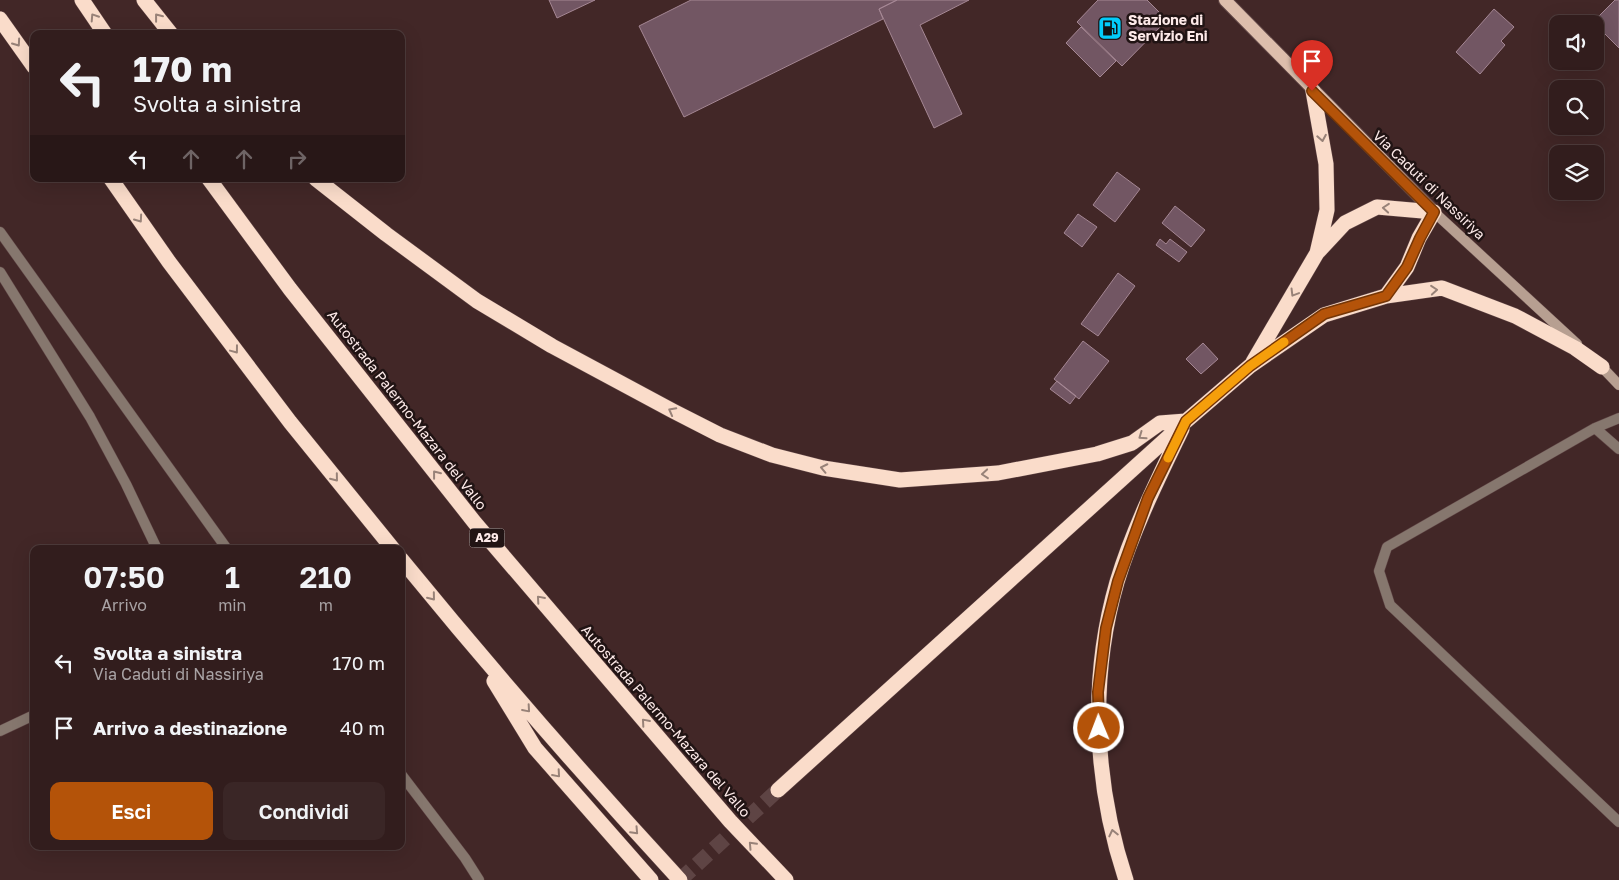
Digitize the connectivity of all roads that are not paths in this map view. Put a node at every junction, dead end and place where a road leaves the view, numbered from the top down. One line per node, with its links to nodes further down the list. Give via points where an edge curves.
1 (82, 0): 5 (highway, one-way to 1)
2 (144, 0): 6 (highway, one-way to 2)
3 (1225, 0): 8 (main road, Via Caduti di Nassiriya)
4 (0, 19): 7 (highway, one-way to 7)
5 (102, 30)
6 (168, 30)
7 (30, 62)
8 (1312, 91): 12 (main road, Via Caduti di Nassiriya); 14 (highway, one-way to 14, via 1326,164 1327,210)
9 (113, 182): 26 (highway, one-way to 26, via 290,422)
10 (211, 182): 37 (highway, Autostrada Palermo-Mazara del Vallo / A29, one-way to 10, via 730,821 475,523 290,289)
11 (320, 182): 21 (highway, one-way to 11, via 1160,423 1132,443 1097,454 998,473 900,480 823,468 772,454 720,435 673,412 477,301)
12 (1434, 212): 14 (highway, one-way to 14, via 1377,207 1345,223); 16 (highway, via 1407,267); 18 (street, Via Caduti di Nassiriya)
13 (0, 232): 25 (street)
14 (1317, 253): 17 (highway, one-way to 17)
15 (0, 272): 24 (street, via 90,418)
16 (1386, 296): 17 (highway, via 1324,314); 18 (highway, one-way to 18, via 1442,288 1515,316 1575,348)
17 (1250, 366): 21 (highway)
18 (1602, 367): 19 (street, Via Caduti di Nassiriya)
19 (1619, 385)
20 (1619, 418): 22 (street)
21 (1186, 421): 32 (highway); 38 (highway, one-way to 21, via 1106,800 1100,746 1098,692 1106,628 1132,539 1148,498)
22 (1594, 428): 23 (street); 33 (street, via 1387,547 1379,571 1390,605)
23 (1619, 449)
24 (156, 545)
25 (224, 545)
26 (390, 545)
27 (405, 564): 28 (highway, one-way to 28)
28 (472, 646): 35 (highway, one-way to 35, via 534,748); 36 (highway, one-way to 36)
29 (30, 717): 30 (street)
30 (0, 731)
31 (405, 779): 34 (street)
32 (778, 790)
33 (1619, 822)
34 (479, 880)
35 (651, 880)
36 (680, 880)
37 (786, 880)
38 (1126, 880)

